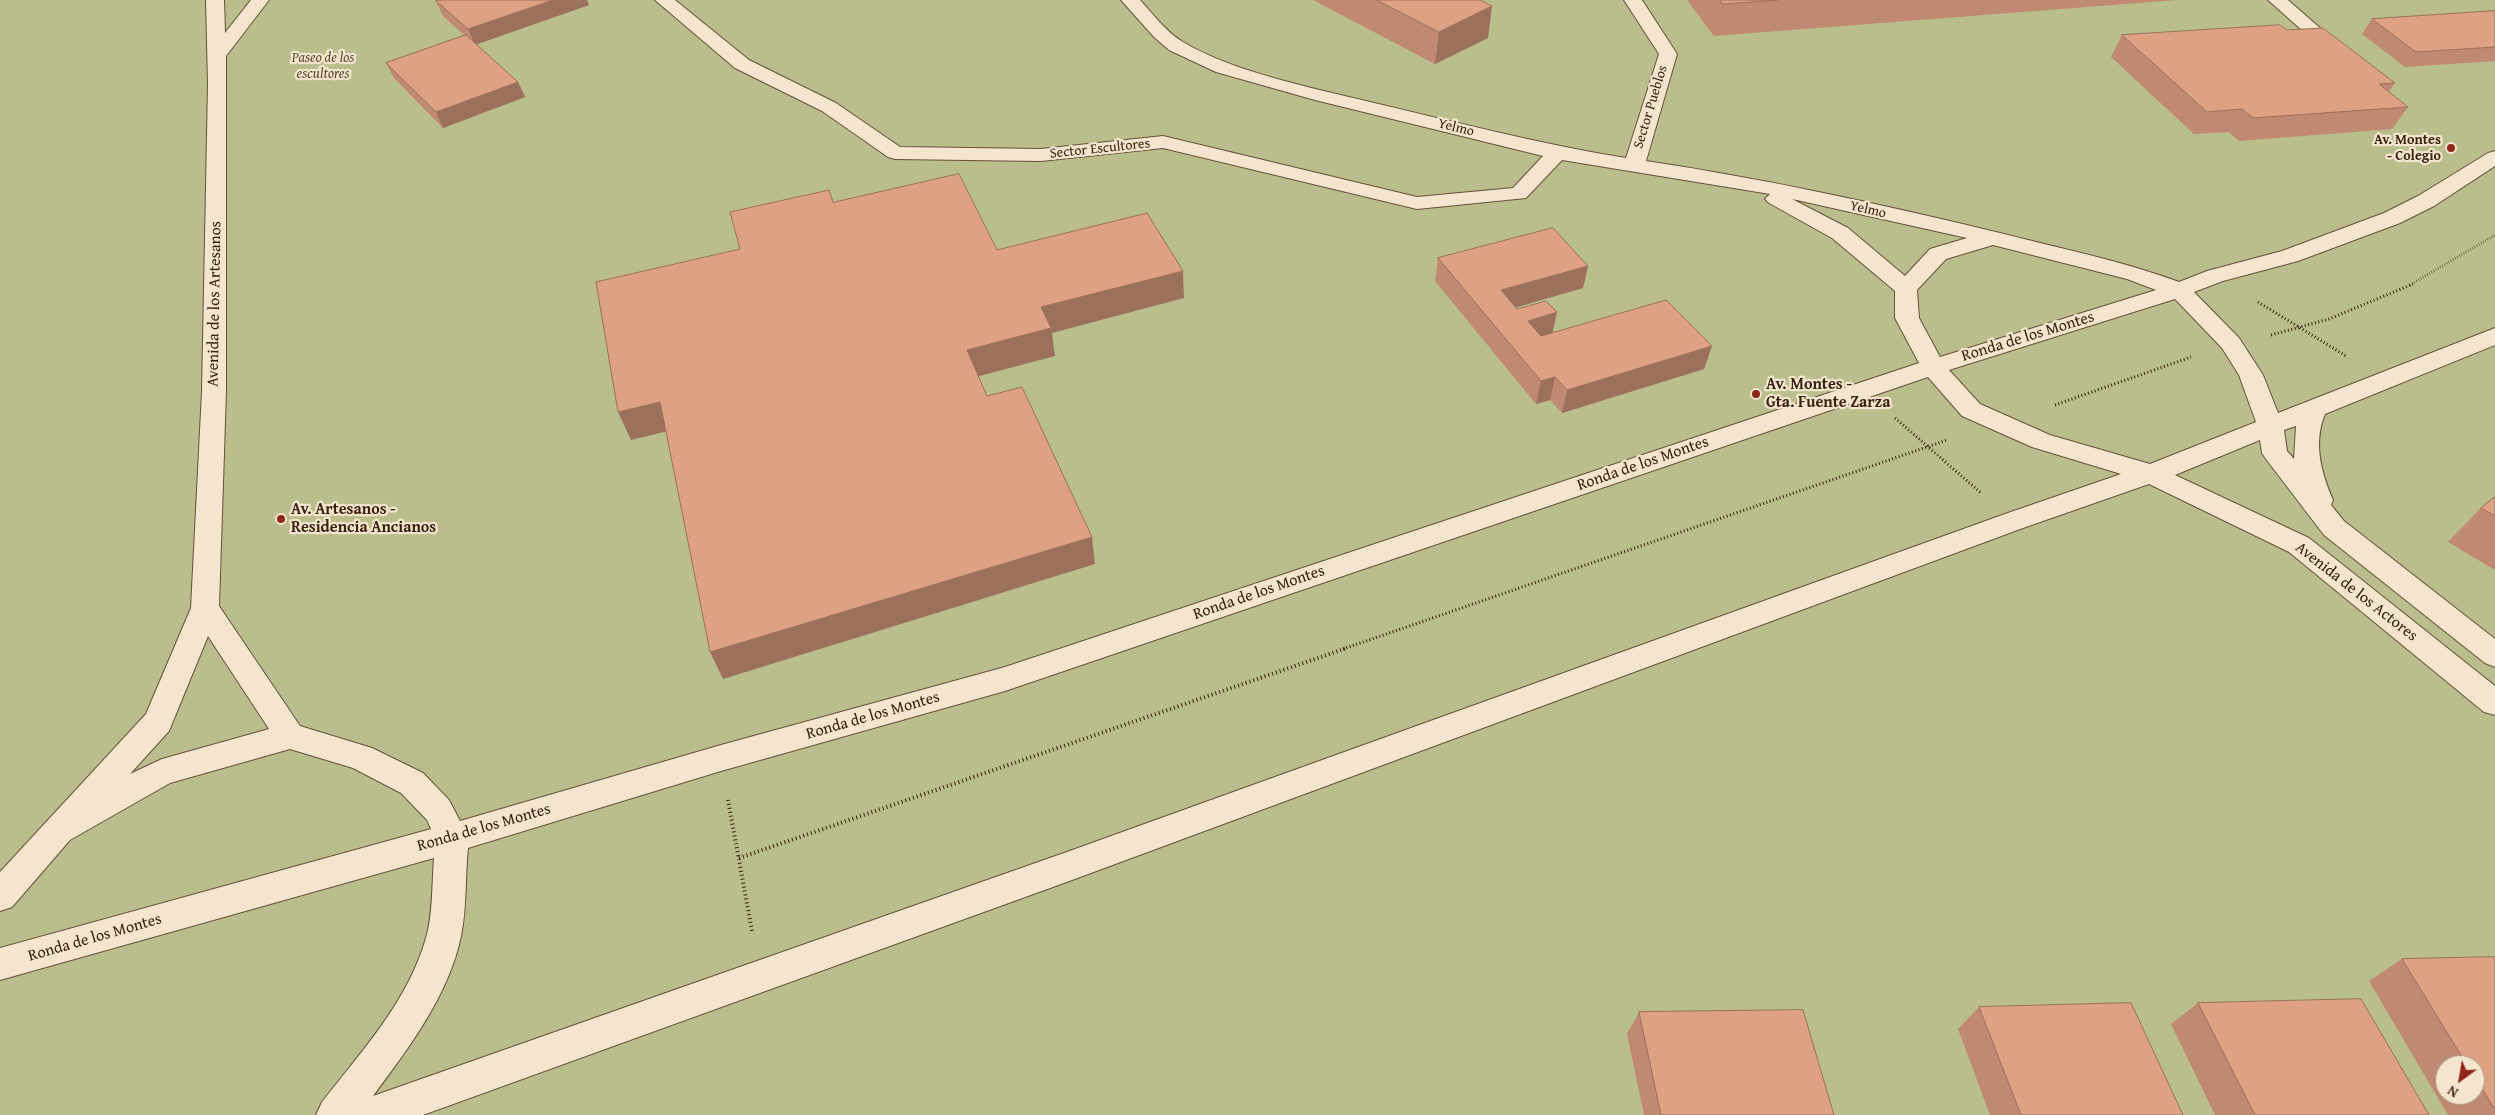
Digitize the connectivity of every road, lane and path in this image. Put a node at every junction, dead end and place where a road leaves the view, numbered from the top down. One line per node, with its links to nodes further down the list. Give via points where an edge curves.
1 (215, 0): 8 (street, Avenida de los Artesanos)
2 (260, 0): 8 (street)
3 (664, 0): 9 (street, Sector Escultores, via 742,64 829,108 895,153 1041,155 1163,142 1417,203 1519,194)
4 (1130, 0): 9 (street, Yelmo, via 1176,46 1223,68 1322,96)
5 (1633, 0): 11 (street, Sector Pueblos, via 1668,54)
6 (2277, 0): 7 (street)
7 (2328, 42)
8 (216, 58): 31 (street, Avenida de los Artesanos, via 214,391)
9 (1557, 153): 11 (street, Yelmo)
10 (2495, 158): 15 (street, Ronda de los Montes, via 2392,218 2290,256)
11 (1634, 165): 12 (street, Yelmo)
12 (1744, 182): 14 (street, Yelmo); 16 (street, Yelmo, via 1840,233)
13 (2495, 235): 18 (path, via 2419,282)
14 (1992, 238): 16 (street, via 1938,254); 17 (street, Yelmo, via 2135,274)
15 (2215, 276): 17 (street, Ronda de los Montes); 18 (path)
16 (1906, 289): 21 (street, Avenida de los Actores, via 1907,318)
17 (2179, 290): 20 (street); 21 (street, Ronda de los Montes)
18 (2303, 329): 20 (path); 22 (path)
19 (2495, 336): 22 (street)
20 (2231, 343): 25 (path); 26 (street, via 2250,375)
21 (1933, 367): 23 (street, Ronda de los Montes); 25 (street, Avenida de los Actores, via 1971,410)
22 (2385, 380): 24 (street)
23 (1863, 390): 27 (path); 35 (street, Ronda de los Montes, via 1005,679)
24 (2315, 409): 26 (street); 30 (street, via 2307,431 2310,478)
25 (2001, 424): 27 (path); 28 (street, Avenida de los Actores, via 2041,441)
26 (2271, 427): 28 (street); 30 (street, via 2275,453)
27 (1927, 446): 29 (path); 38 (path)
28 (2151, 474): 29 (street); 33 (street, Avenida de los Actores, via 2299,545)
29 (2014, 521): 41 (street)
30 (2334, 528): 32 (street)
31 (205, 608): 34 (street); 36 (street, Avenida de los Artesanos, via 158,722)
32 (2495, 655)
33 (2495, 703)
34 (290, 736): 36 (street, via 162,772); 37 (street, via 361,758 412,783 438,810)
35 (721, 758): 37 (street, Ronda de los Montes); 38 (path)
36 (59, 830): 39 (street, Avenida de los Artesanos)
37 (452, 838): 40 (street, Ronda de los Montes); 42 (street, via 444,936 429,979 402,1028)
38 (739, 858): 41 (path)
39 (0, 896)
40 (0, 964)
41 (761, 976): 43 (street)
42 (336, 1115)
43 (371, 1115)

